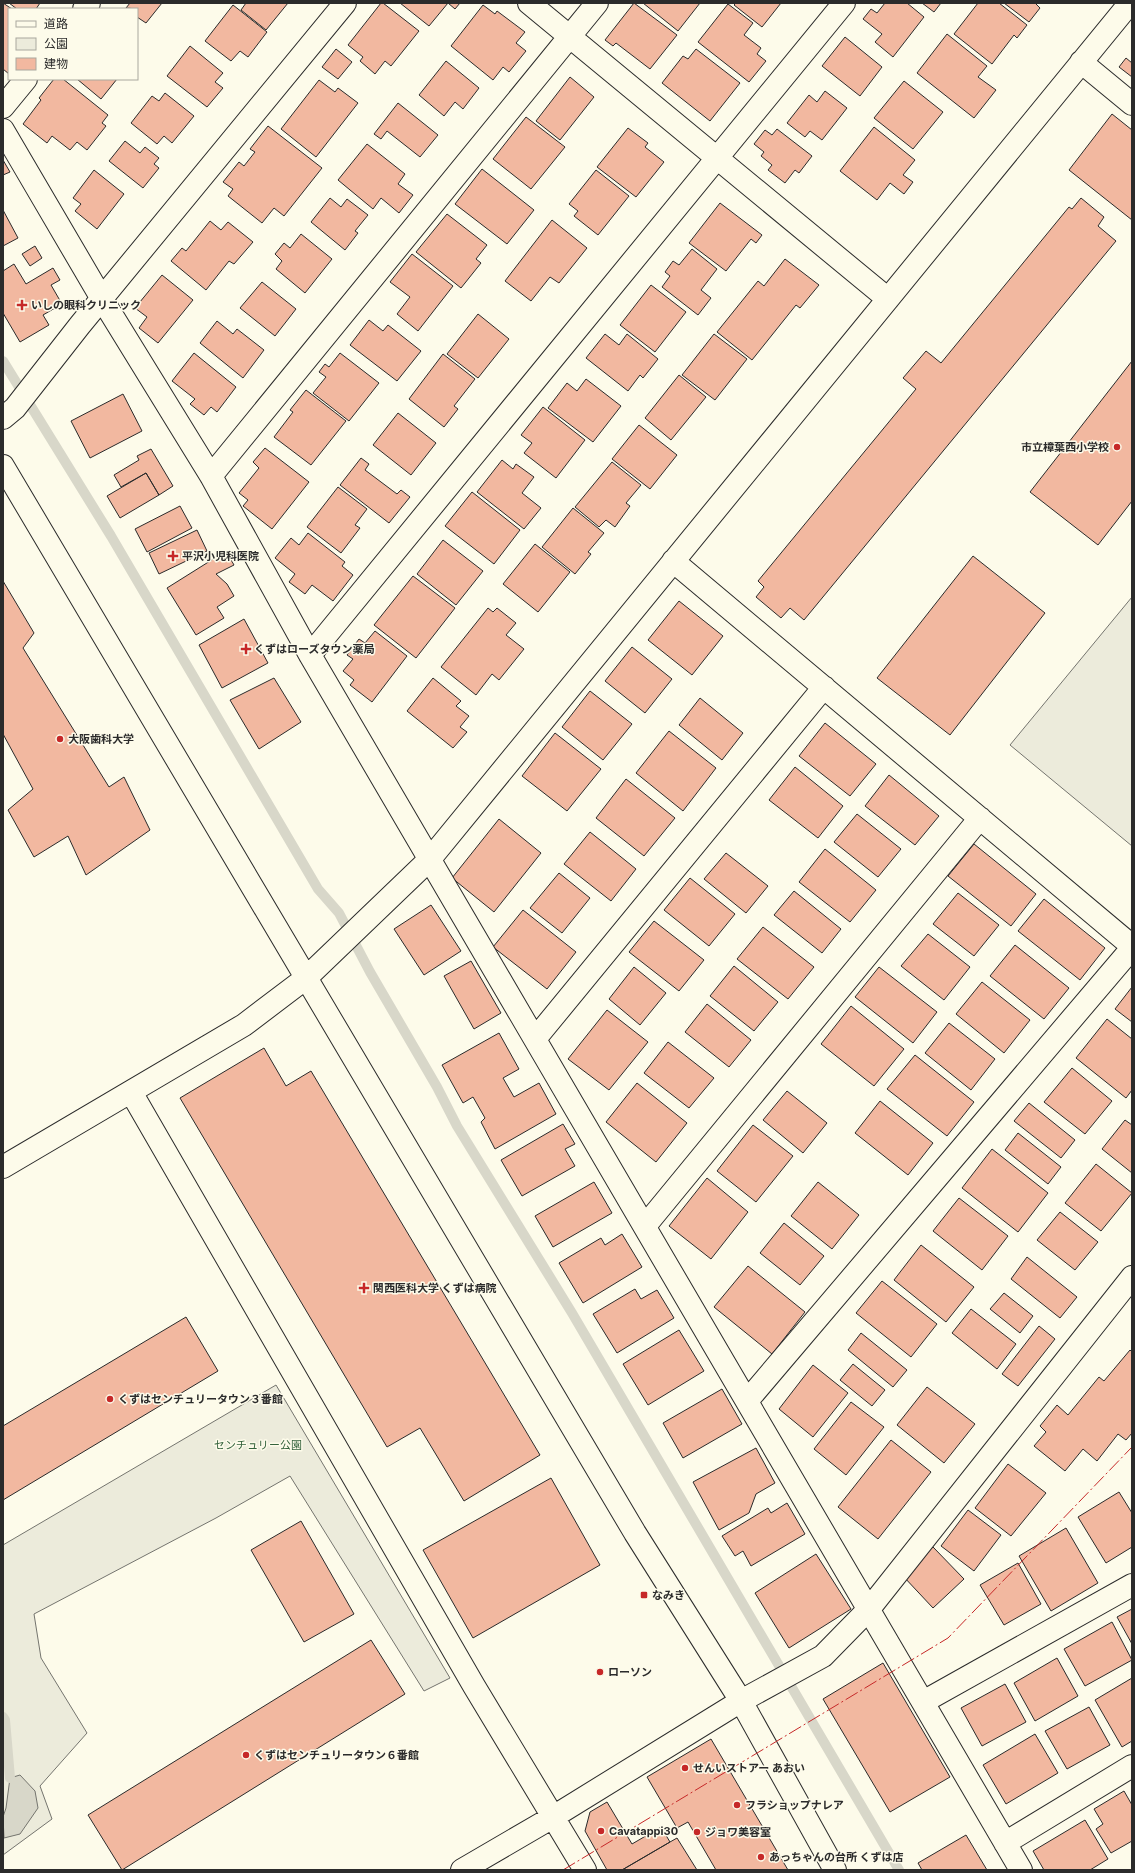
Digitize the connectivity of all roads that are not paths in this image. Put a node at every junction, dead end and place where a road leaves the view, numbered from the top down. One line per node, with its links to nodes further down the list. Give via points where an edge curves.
1 (345, 3): 13 (street)
2 (529, 3): 6 (street)
3 (597, 3): 6 (street)
4 (844, 3): 12 (street)
5 (1130, 3): 7 (street)
6 (570, 36): 12 (street); 17 (street)
7 (1081, 62): 9 (street); 14 (street)
8 (25, 80): 10 (street)
9 (1132, 104)
10 (3, 107)
11 (3, 130): 13 (street)
12 (719, 158): 14 (street); 19 (street)
13 (102, 299): 15 (street, via 15,408); 17 (street)
14 (888, 299): 18 (street)
15 (3, 418)
16 (3, 466): 24 (street)
17 (212, 476): 19 (street)
18 (673, 561): 20 (street); 22 (street)
19 (310, 655): 22 (street)
20 (824, 687): 21 (street); 25 (street)
21 (980, 818): 23 (street); 28 (street)
22 (430, 859): 24 (street); 25 (street)
23 (1132, 947): 30 (street)
24 (306, 978): 26 (street, via 244,1025); 33 (street, via 635,1534)
25 (535, 1039): 28 (street)
26 (131, 1092): 27 (street); 36 (street, via 470,1679)
27 (3, 1167)
28 (645, 1226): 30 (street)
29 (1132, 1277): 32 (street)
30 (747, 1401): 32 (street)
31 (1132, 1585): 34 (street)
32 (869, 1609): 33 (street, via 823,1656); 34 (street)
33 (742, 1701): 36 (street); 40 (street)
34 (923, 1702): 37 (street)
35 (1132, 1766): 37 (street)
36 (553, 1817): 38 (street); 39 (street)
37 (1006, 1843): 41 (street)
38 (471, 1868)
39 (585, 1870)
40 (835, 1870)
41 (1021, 1870)

